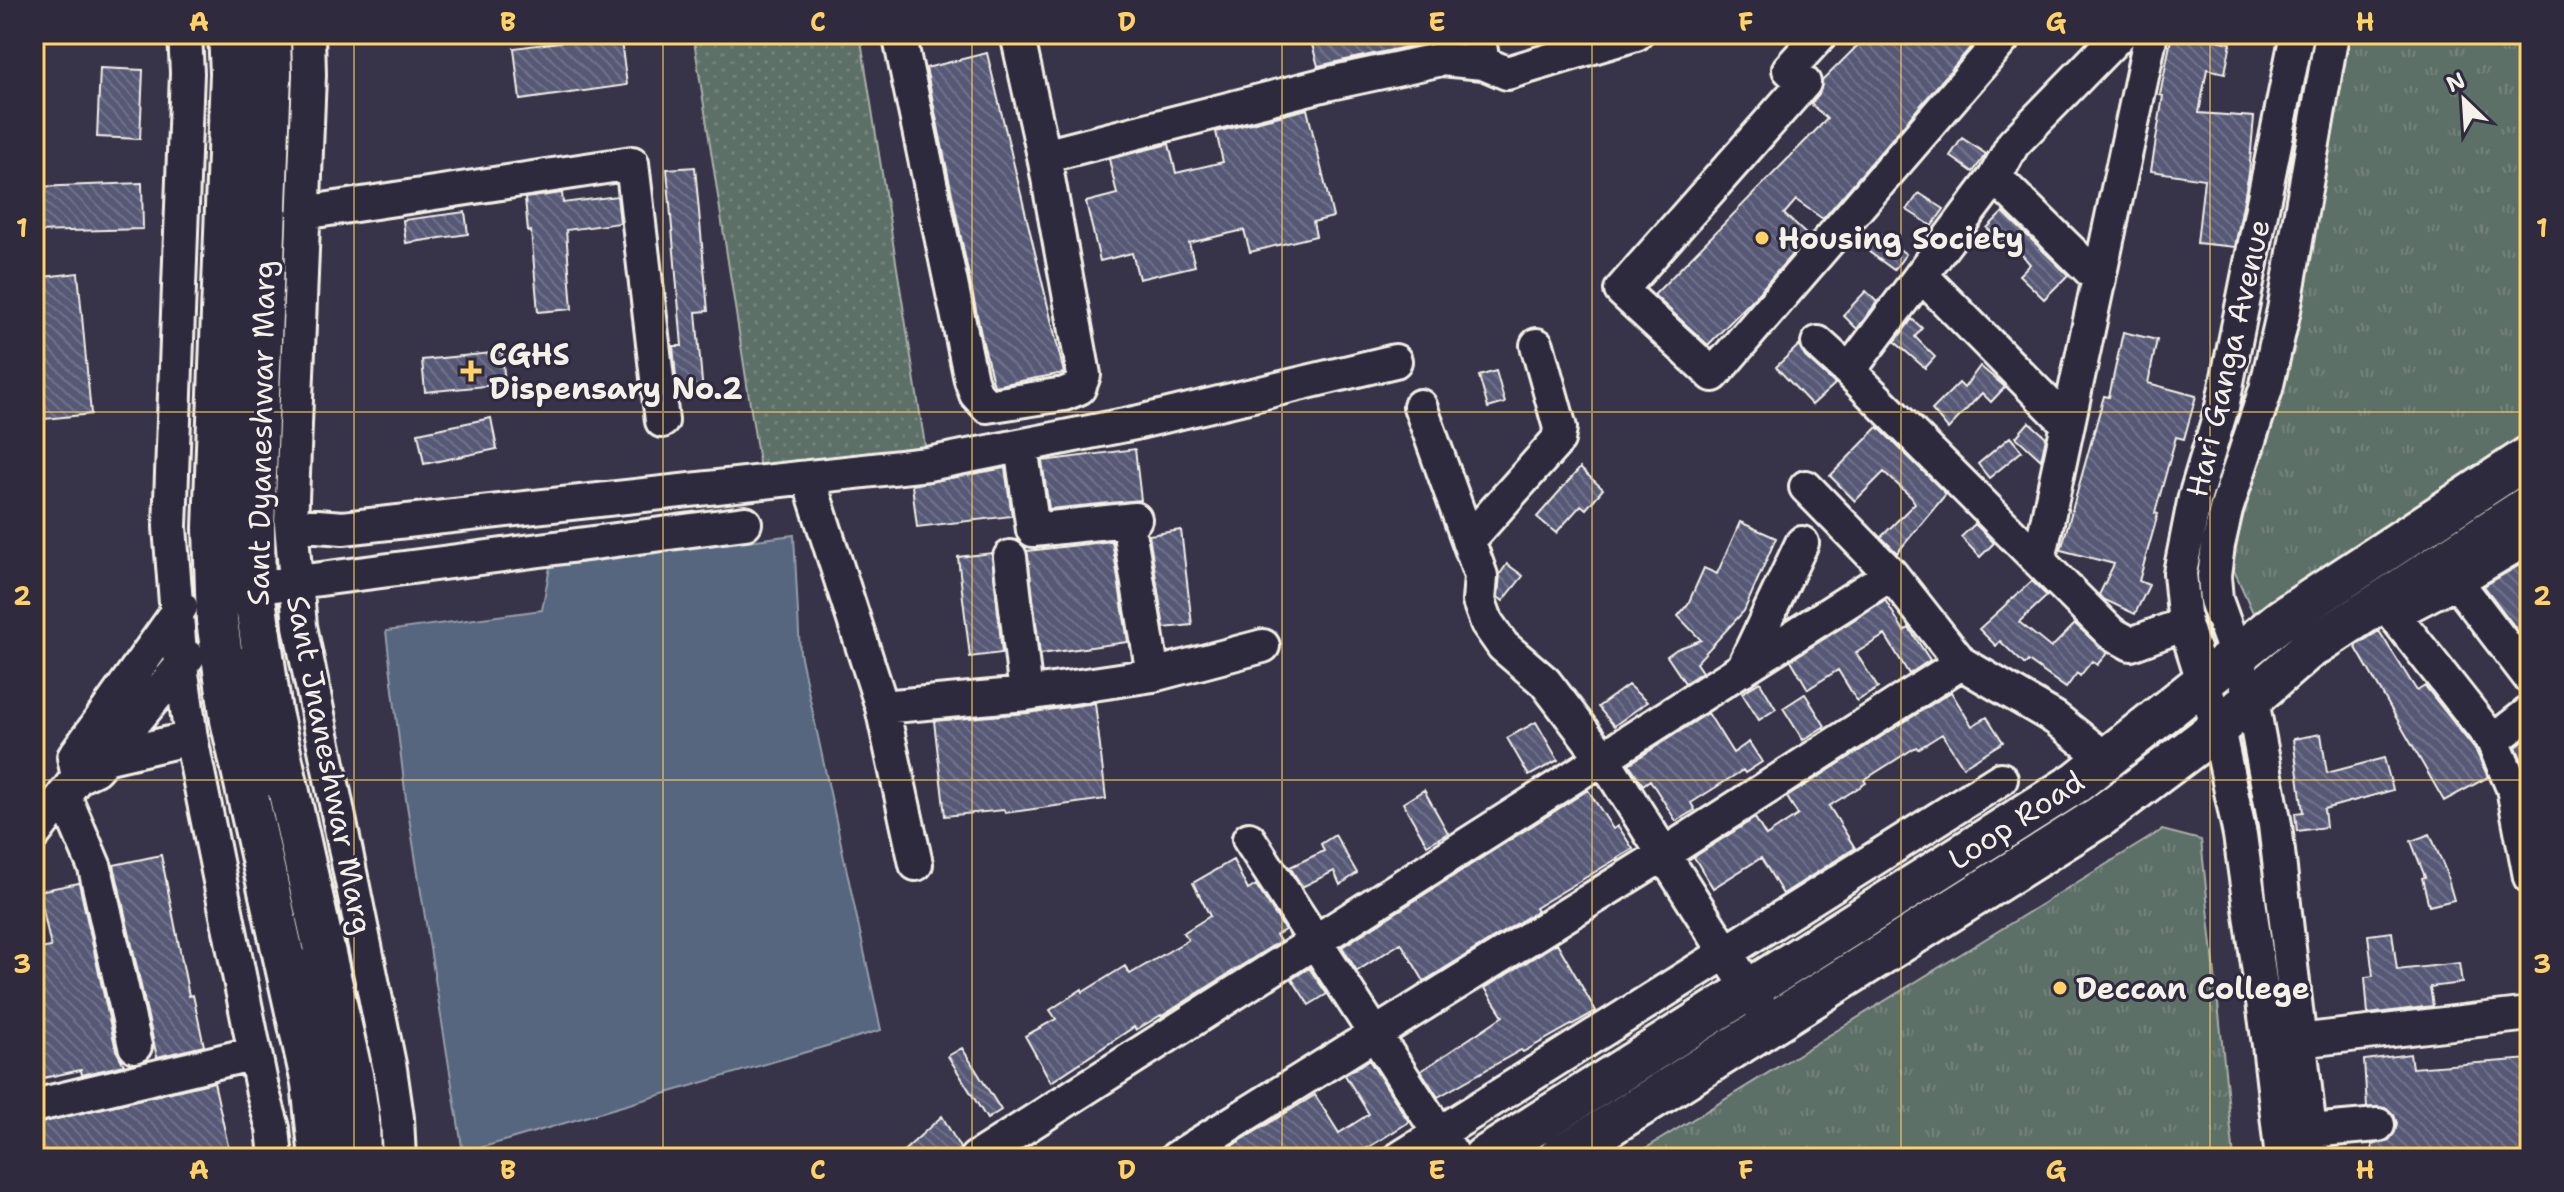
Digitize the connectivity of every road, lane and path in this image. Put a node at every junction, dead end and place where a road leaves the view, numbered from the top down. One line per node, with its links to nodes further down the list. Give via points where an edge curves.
1 (185, 34): 44 (street, via 170,527)
2 (229, 34): 41 (main road, Sant Dyaneshwar Marg)
3 (250, 34): 41 (street)
4 (270, 34): 41 (main road, Sant Dyaneshwar Marg, via 271,88)
5 (308, 34): 19 (street, Sant Jnaneshwar Marg)
6 (908, 34): 17 (street, via 901,43 971,380 987,406 1064,394 1079,388 1084,375)
7 (1017, 34): 17 (street)
8 (1636, 34): 16 (street, via 1507,73)
9 (1821, 34): 10 (street, via 1789,69 1804,83 1621,290 1713,375)
10 (2007, 34)
11 (2120, 34): 18 (street, via 2013,144)
12 (2151, 34): 21 (street)
13 (2297, 34): 45 (street, Hari Ganga Avenue, via 2222,407 2195,497 2180,573)
14 (2332, 34): 47 (street, Hari Ganga Avenue, via 2284,310 2266,389 2218,545 2216,600)
15 (1440, 46): 16 (street); 17 (street, via 1326,84)
16 (1480, 49)
17 (1044, 156)
18 (1995, 177): 20 (street); 21 (street)
19 (303, 213): 27 (street, via 632,163); 37 (street, Sant Jnaneshwar Marg)
20 (1921, 275): 25 (street); 28 (street)
21 (2099, 279): 28 (street)
22 (1818, 343): 25 (street)
23 (1537, 345): 35 (street, via 1560,428 1558,440)
24 (1395, 361): 29 (street)
25 (1849, 371): 39 (street)
26 (1420, 406): 35 (street)
27 (662, 421)
28 (2068, 424): 39 (street)
29 (1021, 446): 31 (street, via 928,464); 51 (street, via 1033,530 1133,530)
30 (2530, 456): 47 (main road, Loop Road)
31 (808, 477): 37 (street, via 343,528); 56 (street)
32 (1806, 487): 40 (street)
33 (745, 523): 37 (street)
34 (2526, 528): 42 (street); 43 (main road, Loop Road)
35 (1468, 541): 62 (street, via 1481,576 1479,601 1487,623 1503,646 1545,682)
36 (1802, 543): 50 (street)
37 (293, 554): 41 (street); 89 (street, Sant Jnaneshwar Marg, via 314,704 390,1069)
38 (1010, 557): 54 (street)
39 (2039, 560): 45 (street, via 2111,633 2131,644)
40 (1891, 574): 48 (street); 50 (street)
41 (235, 581): 44 (street); 49 (street); 86 (main road, Sant Dyaneshwar Marg, via 233,731 312,1083); 87 (street, via 253,727 332,1079); 88 (main road, Sant Dyaneshwar Marg, via 261,656 352,1075)
42 (2456, 581): 43 (street); 52 (street)
43 (2388, 608): 55 (main road, Loop Road, via 2306,651); 60 (street)
44 (178, 611): 49 (street); 65 (street, via 74,757)
45 (2185, 624): 53 (street, Hari Ganga Avenue)
46 (1263, 646): 51 (street)
47 (2235, 654): 53 (main road, Loop Road); 55 (street, Hari Ganga Avenue)
48 (1961, 663): 63 (street, via 2055,718); 69 (street)
49 (181, 666): 59 (street); 61 (street)
50 (1742, 670): 62 (street)
51 (1153, 675): 54 (street)
52 (2530, 678)
53 (2203, 681): 58 (street, Hari Ganga Avenue); 63 (main road, Loop Road)
54 (1026, 694): 56 (street)
55 (2252, 700): 58 (main road, Loop Road); 78 (street, Hari Ganga Avenue, via 2275,825)
56 (882, 707): 70 (street)
57 (2530, 712): 60 (street)
58 (2218, 728): 76 (main road, Loop Road, via 2101,816); 78 (street, Hari Ganga Avenue)
59 (191, 738): 61 (street); 80 (street)
60 (2493, 741): 66 (street)
61 (105, 758): 65 (street)
62 (1603, 758): 69 (street); 72 (street)
63 (2106, 759): 74 (main road, Loop Road)
64 (2001, 779): 73 (street)
65 (71, 786): 67 (street); 79 (street)
66 (2522, 787): 71 (street)
67 (34, 834)
68 (1249, 839): 72 (street)
69 (1664, 854): 73 (street); 77 (street)
70 (916, 864)
71 (2529, 865)
72 (1316, 942): 77 (street); 90 (street)
73 (1725, 952): 74 (street); 84 (street)
74 (1749, 990): 76 (street); 93 (main road, Loop Road)
75 (2530, 1014): 78 (street)
76 (1771, 1024): 94 (main road, Loop Road)
77 (1374, 1035): 84 (street); 91 (street)
78 (2284, 1043): 83 (street); 95 (street)
79 (135, 1046)
80 (255, 1053): 81 (street); 85 (street)
81 (34, 1106)
82 (2378, 1125): 83 (street)
83 (2311, 1144)
84 (1446, 1145): 92 (street)
85 (276, 1158)
86 (320, 1158)
87 (340, 1158)
88 (360, 1158)
89 (399, 1158)
90 (976, 1158)
91 (1176, 1158)
92 (1400, 1158)
93 (1483, 1158)
94 (1558, 1158)
95 (2282, 1158)

